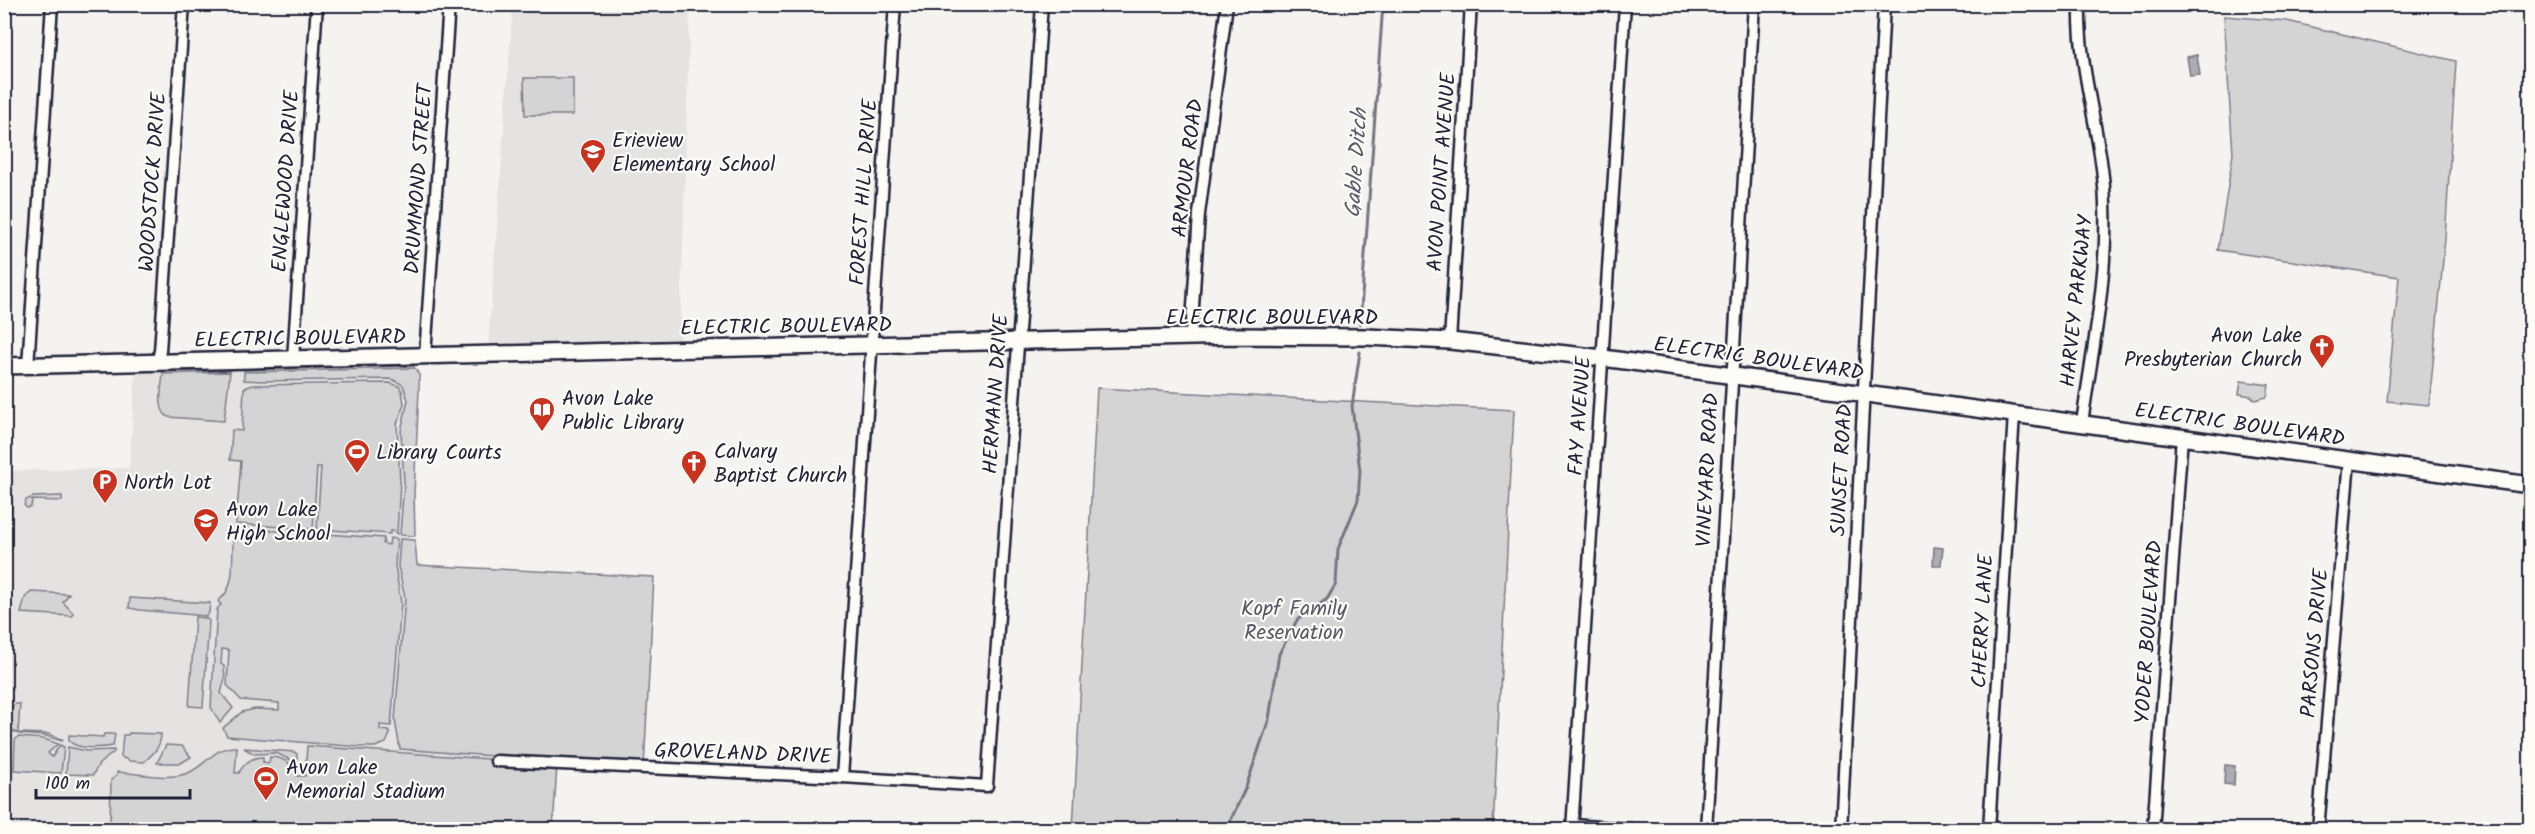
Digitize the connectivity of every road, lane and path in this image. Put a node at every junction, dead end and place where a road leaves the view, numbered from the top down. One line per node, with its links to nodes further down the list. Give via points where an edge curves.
1 (52, 4): 22 (street)
2 (184, 4): 20 (street, WOODSTOCK DRIVE)
3 (317, 4): 19 (street, ENGLEWOOD DRIVE)
4 (449, 4): 17 (street, DRUMMOND STREET)
5 (895, 4): 16 (street, FOREST HILL DRIVE)
6 (1042, 4): 14 (street, HERMANN DRIVE)
7 (1227, 4): 13 (street, ARMOUR ROAD, via 1199,213)
8 (1471, 4): 15 (street, AVON POINT AVENUE)
9 (1625, 4): 18 (street, FAY AVENUE)
10 (1754, 4): 23 (street, VINEYARD ROAD)
11 (1884, 4): 24 (street, SUNSET ROAD)
12 (2080, 4): 26 (street, HARVEY PARKWAY, via 2082,59 2105,204 2102,277)
13 (1191, 337): 14 (street, ELECTRIC BOULEVARD); 15 (street, ELECTRIC BOULEVARD)
14 (1018, 341): 16 (street, ELECTRIC BOULEVARD); 32 (street, HERMANN DRIVE)
15 (1450, 341): 18 (street, ELECTRIC BOULEVARD)
16 (872, 345): 17 (street, ELECTRIC BOULEVARD); 31 (street, FOREST HILL DRIVE)
17 (425, 356): 19 (street, ELECTRIC BOULEVARD)
18 (1603, 358): 23 (street, ELECTRIC BOULEVARD); 33 (street, FAY AVENUE)
19 (293, 359): 20 (street, ELECTRIC BOULEVARD)
20 (157, 363): 22 (street, ELECTRIC BOULEVARD)
21 (4, 366): 22 (street, ELECTRIC BOULEVARD)
22 (28, 366)
23 (1732, 375): 24 (street, ELECTRIC BOULEVARD); 35 (street, VINEYARD ROAD)
24 (1864, 393): 25 (street, ELECTRIC BOULEVARD); 36 (street, SUNSET ROAD)
25 (2014, 414): 26 (street, ELECTRIC BOULEVARD); 37 (street, CHERRY LANE)
26 (2082, 423): 27 (street, ELECTRIC BOULEVARD)
27 (2182, 437): 28 (street, ELECTRIC BOULEVARD); 38 (street, YODER BOULEVARD)
28 (2349, 460): 29 (street, ELECTRIC BOULEVARD); 39 (street, PARSONS DRIVE)
29 (2530, 485)
30 (496, 761): 31 (street, GROVELAND DRIVE)
31 (842, 777): 32 (street, GROVELAND DRIVE)
32 (987, 786)
33 (1572, 827): 34 (street)
34 (1642, 830)
35 (1706, 830)
36 (1841, 830)
37 (1989, 830)
38 (2153, 830)
39 (2318, 830)

